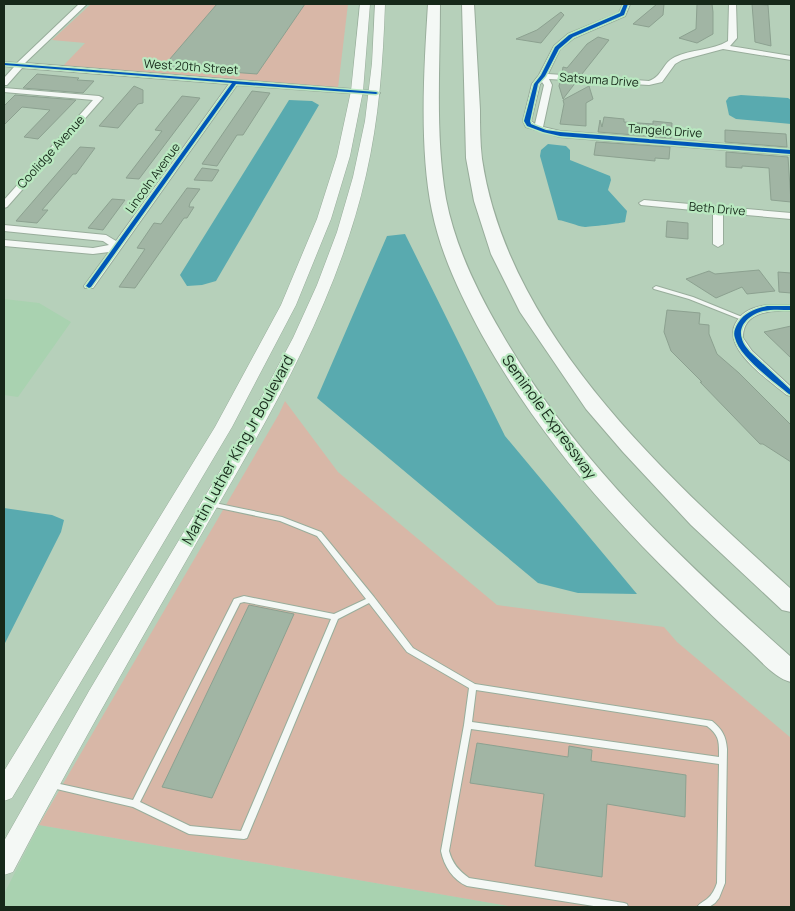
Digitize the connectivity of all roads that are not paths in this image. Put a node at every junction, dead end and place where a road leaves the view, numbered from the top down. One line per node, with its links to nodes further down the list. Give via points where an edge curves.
1 (83, 4): 11 (street)
2 (365, 4): 16 (main road, Martin Luther King Jr Boulevard)
3 (434, 4): 38 (highway, Seminole Expressway, via 434,156 438,201 466,285 487,327 514,373 560,437 611,498 715,604)
4 (468, 4): 36 (highway, via 474,158 479,183 500,254 530,312 594,404 631,447 699,519)
5 (626, 4): 12 (street, via 622,14 571,36 557,48)
6 (732, 4): 8 (street, via 733,38)
7 (379, 5): 17 (main road, Martin Luther King Jr Boulevard)
8 (723, 47): 9 (street, Satsuma Drive); 12 (street, Satsuma Drive, via 679,58 659,80 649,83)
9 (791, 58)
10 (4, 64): 11 (street, West 20th Street)
11 (20, 65): 13 (street, West 20th Street); 14 (street)
12 (543, 76): 18 (street, via 548,85); 18 (street, via 536,84 527,121 529,126)
13 (235, 82): 16 (street, West 20th Street); 27 (street, Lincoln Avenue)
14 (4, 83)
15 (4, 90): 21 (street, Coolidge Avenue, via 99,98)
16 (357, 91): 17 (street, West 20th Street); 33 (main road, Martin Luther King Jr Boulevard, via 339,174 297,286 224,426)
17 (376, 92): 34 (main road, Martin Luther King Jr Boulevard, via 354,201 329,275 277,385)
18 (538, 129): 19 (street, Tangelo Drive, via 560,134)
19 (791, 152)
20 (644, 203): 22 (street, Beth Drive)
21 (4, 205)
22 (718, 210): 23 (street, Beth Drive); 26 (street)
23 (791, 216)
24 (4, 228): 27 (street, via 106,238)
25 (4, 243): 27 (street, via 93,251)
26 (718, 244)
27 (118, 247): 28 (street, Lincoln Avenue)
28 (89, 286)
29 (656, 288): 31 (lane)
30 (791, 308): 31 (street, via 765,309)
31 (744, 319): 32 (street, via 739,325 738,340 745,351)
32 (791, 393)
33 (180, 498): 34 (main road); 43 (main road, Martin Luther King Jr Boulevard)
34 (209, 504): 35 (lane, via 282,519 319,534); 42 (main road, Martin Luther King Jr Boulevard)
35 (371, 599): 37 (lane); 39 (lane, via 410,650)
36 (791, 603)
37 (335, 617): 44 (lane, via 237,600); 44 (lane, via 244,835 189,830)
38 (791, 672)
39 (472, 687): 40 (lane); 41 (lane, via 709,723 722,736)
40 (468, 725): 41 (lane); 46 (lane, via 445,851 454,871 467,882)
41 (723, 761): 47 (lane, via 721,884 710,903)
42 (47, 784): 44 (lane); 45 (main road, Martin Luther King Jr Boulevard)
43 (4, 792)
44 (135, 804)
45 (4, 864)
46 (624, 907)
47 (701, 907)

